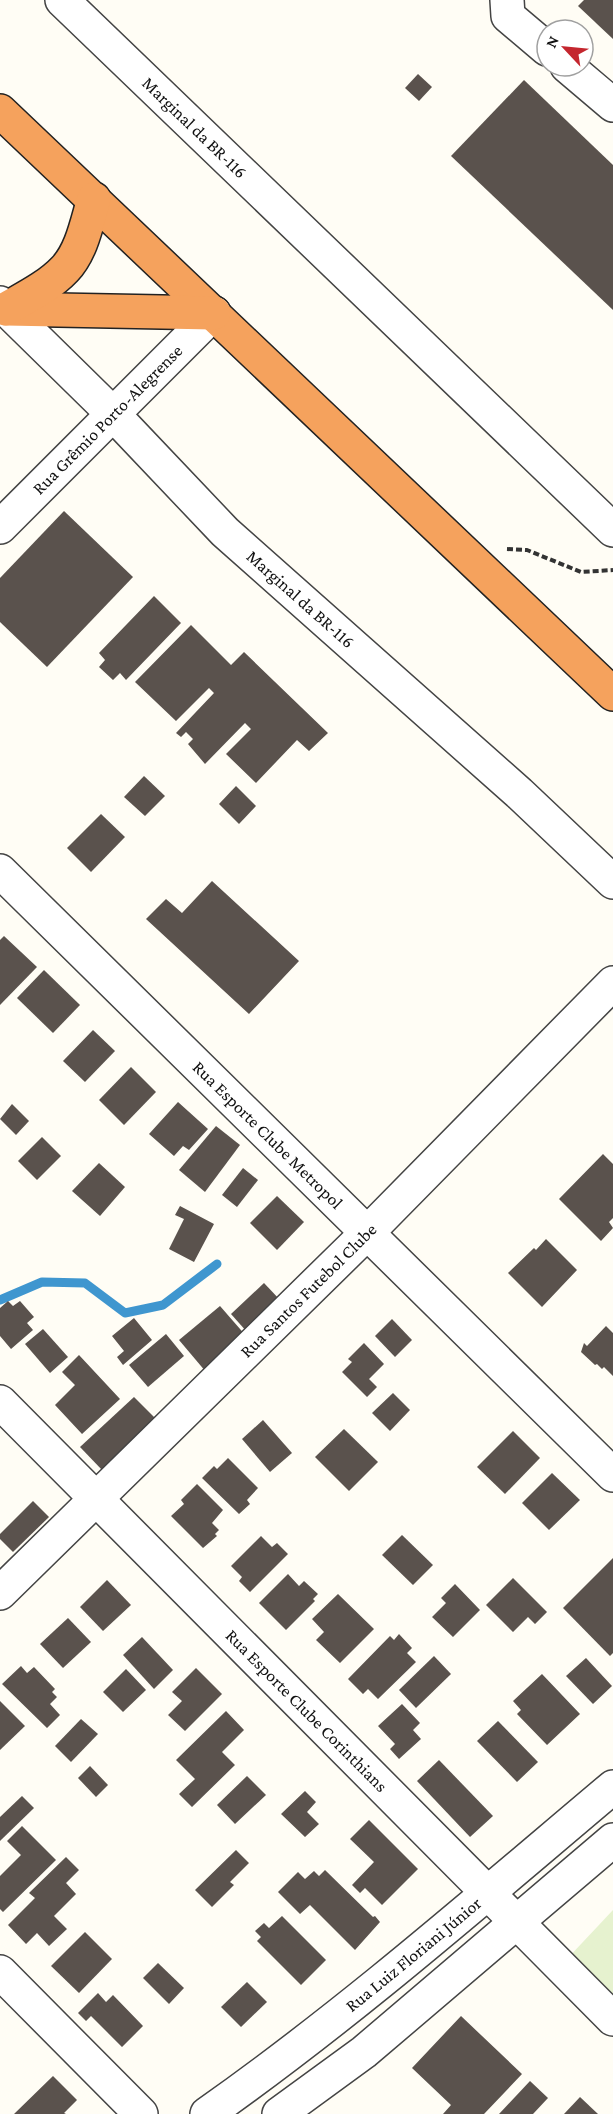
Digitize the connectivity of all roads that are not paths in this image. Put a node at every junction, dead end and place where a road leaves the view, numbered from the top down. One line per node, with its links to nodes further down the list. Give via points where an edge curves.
1 (62, 0): 12 (street, Marginal da BR-116)
2 (507, 0): 3 (street, via 508,16)
3 (535, 39)
4 (581, 78): 5 (street)
5 (613, 105)
6 (0, 111): 7 (highway)
7 (94, 199): 8 (highway, via 81,243 67,268 41,289); 9 (highway)
8 (3, 306): 9 (highway); 10 (street, Marginal da BR-116)
9 (214, 313): 10 (street, Rua Grêmio Porto-Alegrense); 13 (highway)
10 (113, 414): 11 (street, Rua Grêmio Porto-Alegrense); 15 (street, Marginal da BR-116, via 225,532 519,793)
11 (0, 527)
12 (613, 530)
13 (613, 694)
14 (0, 871): 17 (street, Rua Esporte Clube Metropol)
15 (613, 882)
16 (613, 983): 17 (street, Rua Santos Futebol Clube)
17 (367, 1233): 19 (street, Rua Esporte Clube Metropol); 20 (street, Rua Santos Futebol Clube)
18 (0, 1402): 20 (street, Rua Esporte Clube Corinthians)
19 (613, 1475)
20 (95, 1498): 21 (street, Rua Santos Futebol Clube); 24 (street, Rua Esporte Clube Corinthians)
21 (0, 1593)
22 (613, 1787): 24 (street, Rua Luiz Floriani Júnior)
23 (613, 1840): 25 (street)
24 (488, 1893): 25 (street, Rua Esporte Clube Corinthians); 29 (street, Rua Luiz Floriani Júnior, via 308,2040)
25 (517, 1922): 27 (street, Rua Esporte Clube Corinthians); 30 (street, via 364,2052)
26 (0, 1972): 28 (street)
27 (613, 2019)
28 (141, 2114)
29 (207, 2114)
30 (279, 2114)

